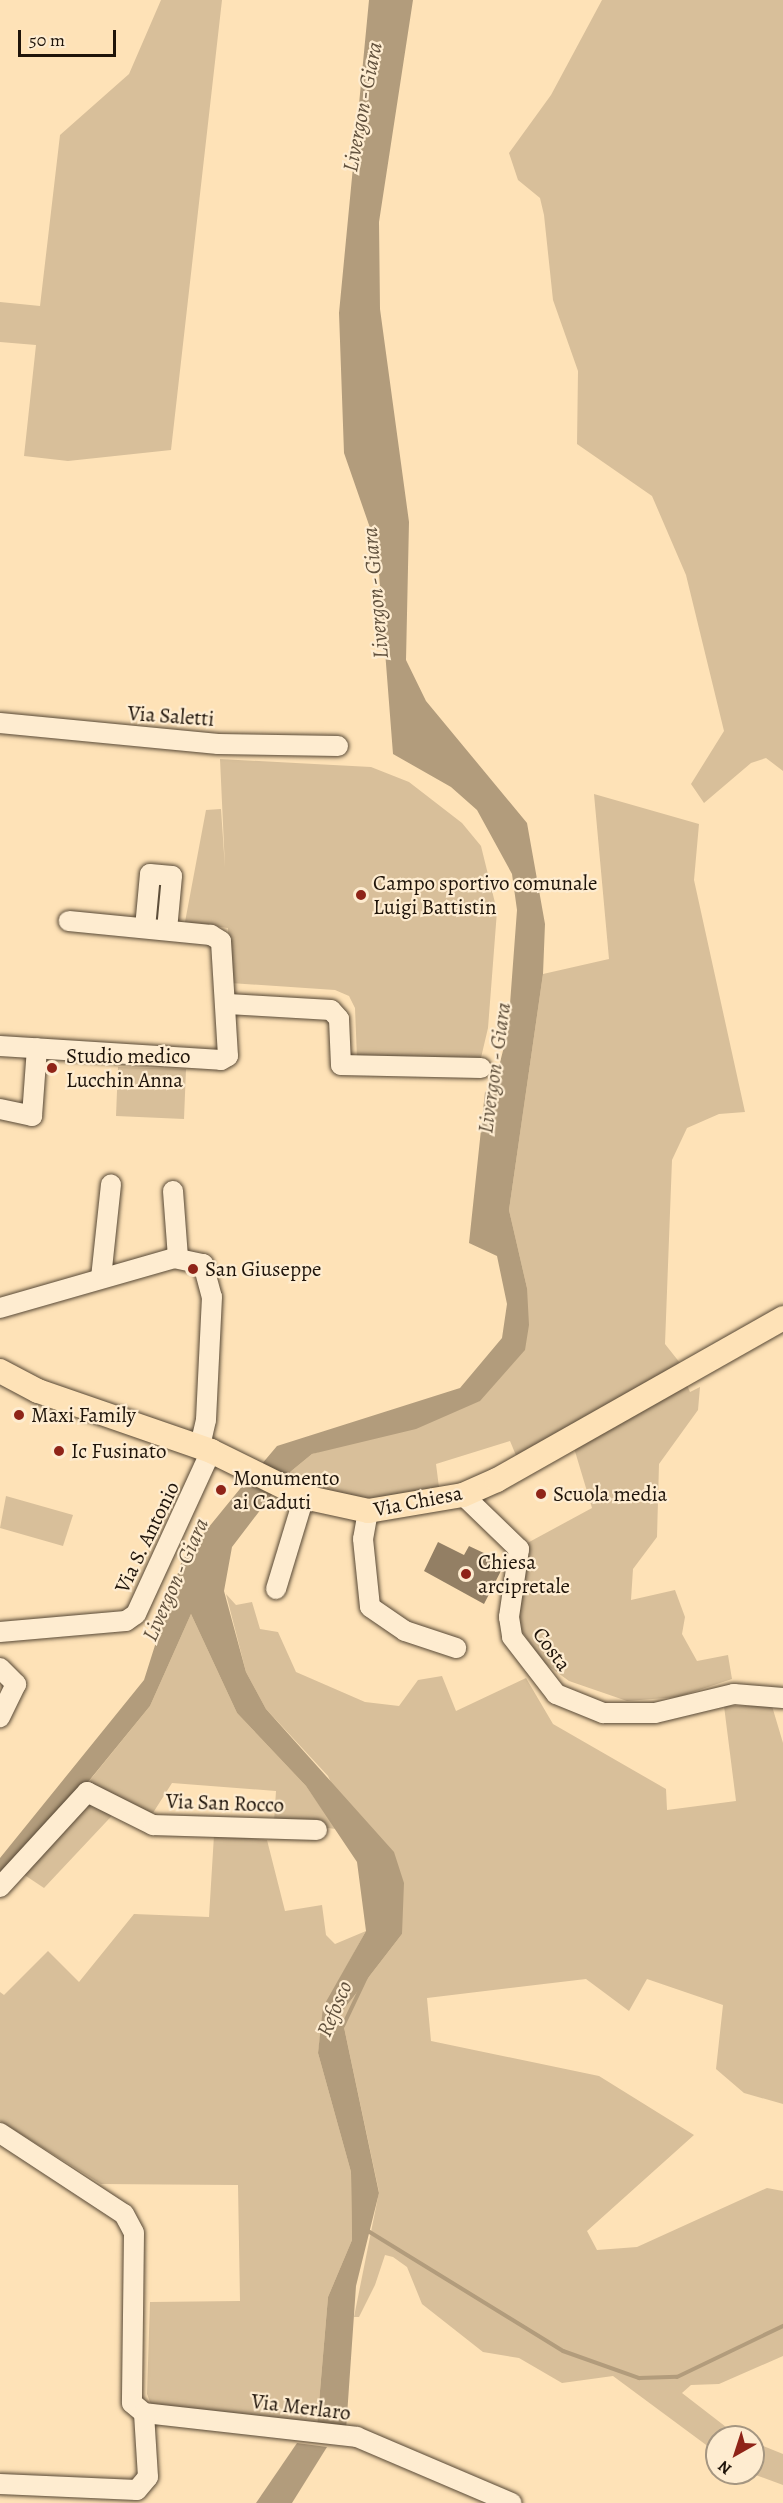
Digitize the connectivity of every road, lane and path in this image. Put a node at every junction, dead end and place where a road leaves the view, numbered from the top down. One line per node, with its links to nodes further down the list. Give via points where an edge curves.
1 (0, 723): 2 (street, Via Saletti, via 218,744)
2 (338, 746)
3 (69, 921): 4 (street)
4 (145, 928): 5 (street); 5 (street, via 150,874 172,876)
5 (167, 930): 6 (street, via 221,941)
6 (228, 1004): 8 (street, via 231,1048 221,1060); 9 (street, via 331,1010 339,1019 341,1065)
7 (0, 1046): 8 (street)
8 (37, 1048): 10 (street, via 32,1116)
9 (482, 1068)
10 (0, 1109)
11 (111, 1185): 14 (street)
12 (173, 1191): 13 (street)
13 (178, 1258): 14 (street); 18 (street, Via S. Antonio, via 203,1264 210,1276)
14 (101, 1278): 15 (street)
15 (0, 1308)
16 (783, 1318): 19 (main road, Via Chiesa)
17 (0, 1371): 18 (main road, Via Chiesa, via 38,1391)
18 (206, 1449): 20 (main road, Via Chiesa); 23 (street, Via S. Antonio, via 136,1614 126,1621)
19 (463, 1495): 21 (main road, Via Chiesa); 26 (street, Costa, via 519,1549 509,1617 512,1637 556,1695 603,1713 655,1713 734,1694)
20 (304, 1497): 21 (main road, Via Chiesa); 22 (street)
21 (368, 1512): 24 (street, via 363,1539 370,1607 405,1631)
22 (276, 1589)
23 (0, 1632)
24 (456, 1648)
25 (0, 1668): 27 (street, via 16,1684)
26 (783, 1698)
27 (0, 1717)
28 (317, 1830): 29 (street, Via San Rocco, via 153,1825 87,1792)
29 (0, 1887)
30 (0, 2133): 31 (street, via 124,2214 134,2233 132,2403)
31 (144, 2413): 32 (street, via 148,2477 137,2490); 33 (street, Via Merlaro, via 337,2433)
32 (0, 2484)
33 (512, 2503)

